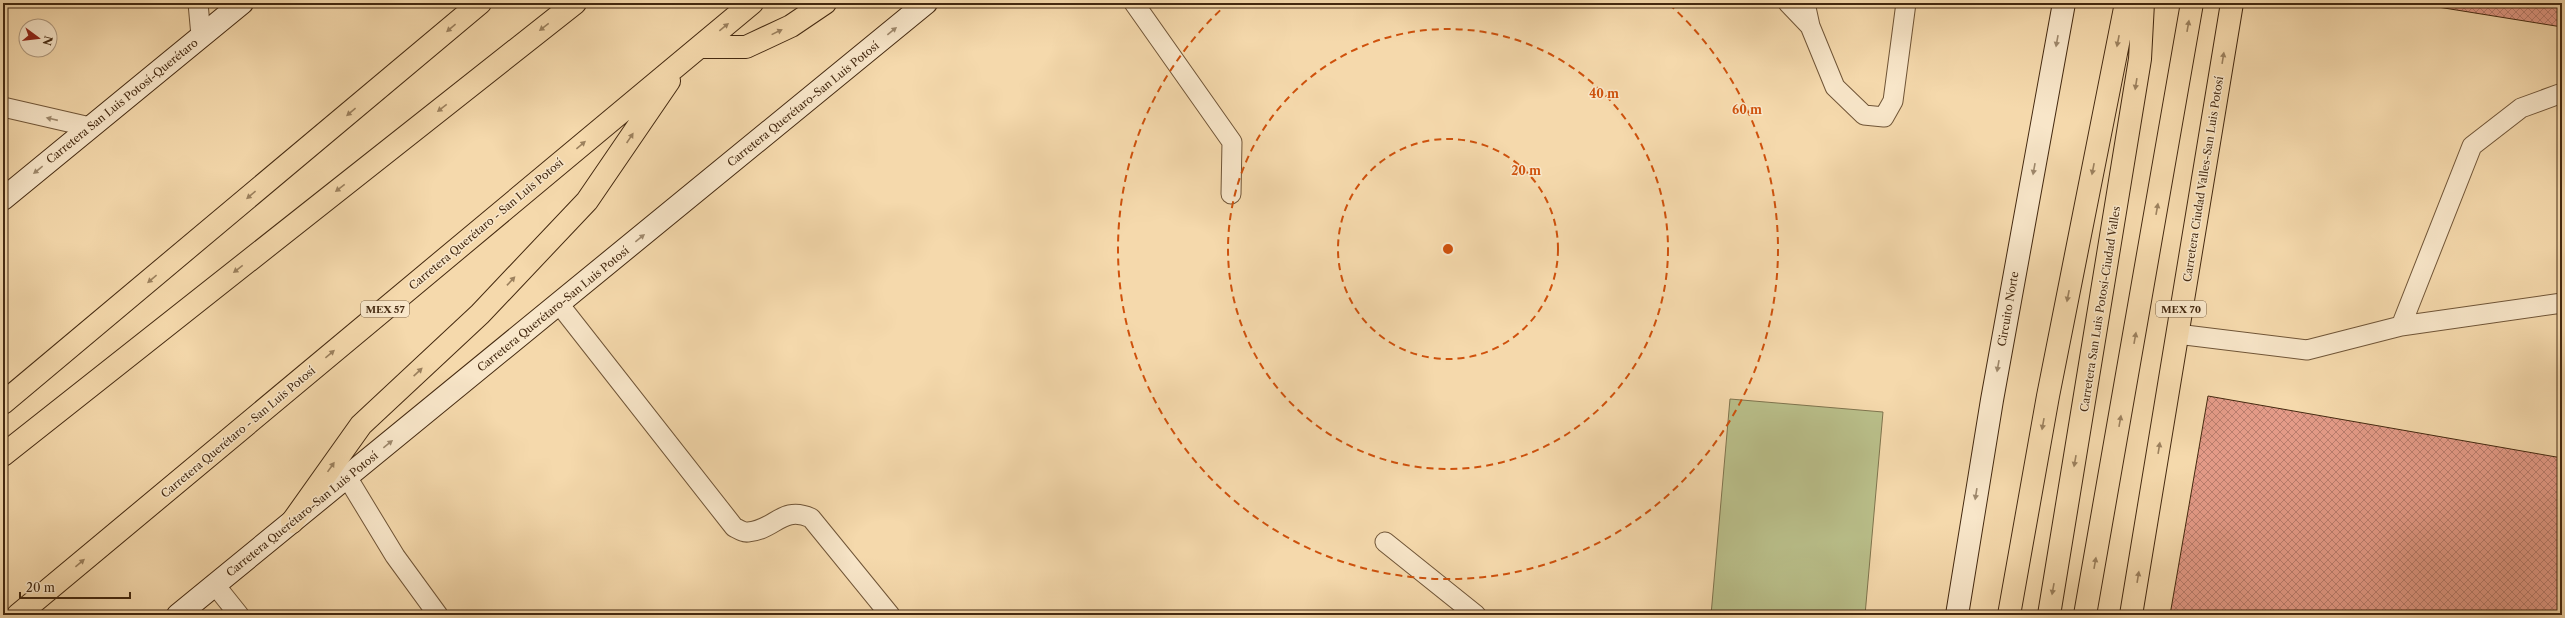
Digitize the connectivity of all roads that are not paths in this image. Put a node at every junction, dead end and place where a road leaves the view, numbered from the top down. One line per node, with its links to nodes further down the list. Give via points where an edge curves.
1 (198, 3): 18 (lane)
2 (242, 3): 18 (main road, Carretera San Luis Potosí-Querétaro)
3 (480, 3): 29 (main road, one-way to 29)
4 (575, 3): 30 (main road, one-way to 30)
5 (752, 3): 19 (main road, Carretera Querétaro - San Luis Potosí / MEX 57, one-way to 5)
6 (825, 3): 19 (main road, one-way to 6, via 746,47 791,26)
7 (926, 3): 26 (main road, Carretera Querétaro-San Luis Potosí, one-way to 7)
8 (1134, 3): 23 (lane, via 1232,142)
9 (1788, 3): 17 (lane)
10 (1805, 3): 17 (lane)
11 (1906, 3): 17 (lane, via 1893,101 1884,117 1864,115 1835,87)
12 (2064, 3): 41 (main road, Circuito Norte, one-way to 41, via 1992,400)
13 (2126, 3): 42 (main road, one-way to 42, via 2048,396)
14 (2143, 3): 43 (main road, Carretera San Luis Potosí-Ciudad Valles, one-way to 43, via 2140,59)
15 (2192, 3): 44 (main road, one-way to 15)
16 (2232, 3): 28 (main road, Carretera Ciudad Valles-San Luis Potosí / MEX 70, one-way to 16)
17 (1810, 26)
18 (201, 36): 22 (main road, Carretera San Luis Potosí-Querétaro)
19 (692, 53): 32 (main road, one-way to 19, via 360,425 480,314 587,201); 35 (main road, Carretera Querétaro - San Luis Potosí / MEX 57, one-way to 19)
20 (2562, 93): 27 (lane, via 2521,108 2472,146)
21 (3, 108): 22 (lane, one-way to 21)
22 (90, 127): 24 (main road, Carretera San Luis Potosí-Querétaro, one-way to 24)
23 (1230, 194)
24 (3, 199)
25 (2562, 303): 27 (lane)
26 (559, 304): 31 (main road, Carretera Querétaro-San Luis Potosí, one-way to 26); 39 (lane, via 734,527 747,533 759,530 784,516 799,513 812,518)
27 (2401, 326): 28 (lane, via 2306,350)
28 (2177, 334): 45 (main road, Carretera Ciudad Valles-San Luis Potosí / MEX 70, one-way to 28)
29 (3, 403)
30 (3, 455)
31 (347, 477): 32 (main road, Carretera Querétaro-San Luis Potosí); 38 (lane, via 395,556)
32 (292, 522): 34 (main road, Carretera Querétaro-San Luis Potosí)
33 (1385, 542): 40 (lane)
34 (215, 585): 36 (main road, Carretera Querétaro-San Luis Potosí); 37 (lane)
35 (18, 615)
36 (178, 615)
37 (239, 615)
38 (438, 615)
39 (890, 615)
40 (1476, 615)
41 (1957, 615)
42 (2009, 615)
43 (2048, 615)
44 (2085, 615)
45 (2131, 615)

